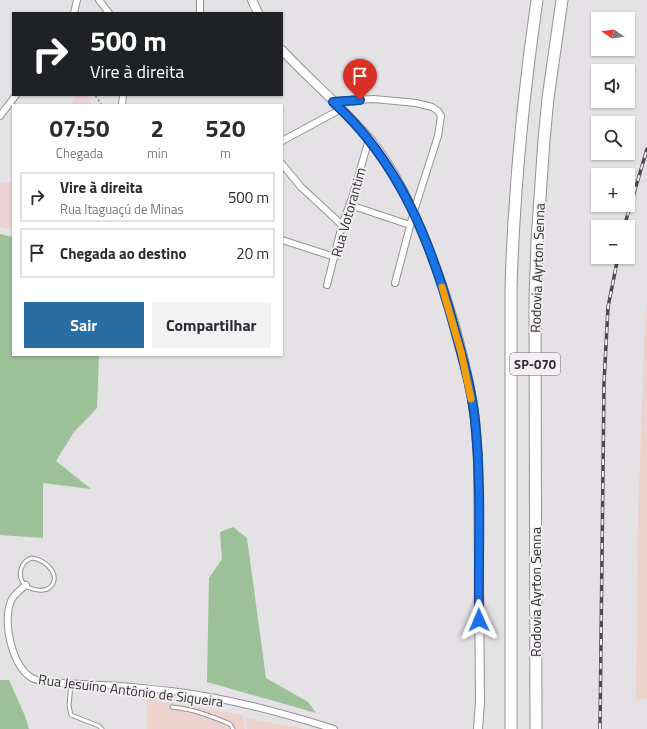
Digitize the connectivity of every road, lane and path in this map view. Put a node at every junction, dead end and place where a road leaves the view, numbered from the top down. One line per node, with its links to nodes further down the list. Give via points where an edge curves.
1 (77, 0): 7 (street)
2 (99, 0): 8 (street)
3 (200, 0): 9 (street)
4 (252, 0): 10 (street)
5 (537, 0): 34 (highway, Rodovia Ayrton Senna / SP-070, via 523,104 512,237)
6 (562, 0): 35 (highway, Rodovia Ayrton Senna / SP-070, via 548,98 537,241)
7 (74, 12)
8 (108, 12)
9 (200, 12)
10 (258, 12)
11 (283, 51): 13 (street)
12 (15, 96): 15 (street)
13 (333, 102): 14 (street); 20 (street, via 374,99 420,104 438,111 441,116 438,136)
14 (342, 109): 16 (street); 17 (street)
15 (0, 116)
16 (283, 139)
17 (369, 139): 19 (street, Rua Votorantim); 20 (street, via 396,178)
18 (283, 165): 21 (street, via 301,187)
19 (350, 205): 21 (street, Rua Votorantim); 22 (street)
20 (414, 211): 22 (street); 33 (street, via 446,297 469,385 475,420 479,495)
21 (342, 225): 24 (street, Rua Votorantim)
22 (410, 225): 25 (street)
23 (283, 240): 24 (street)
24 (335, 257): 26 (street, Rua Votorantim)
25 (395, 284)
26 (327, 285)
27 (26, 585): 27 (lane, via 38,590 48,589 52,585 53,576 47,564 38,558 24,562 20,572); 28 (street, Rua Jesuíno Antônio de Siqueira, via 11,601 8,634 10,645 27,675 33,679)
28 (71, 683): 30 (lane, via 71,715); 32 (street, Rua Jesuíno Antônio de Siqueira, via 157,690 244,703)
29 (172, 707): 31 (lane, via 213,717 230,724)
30 (102, 729)
31 (232, 729)
32 (334, 729)
33 (478, 729)
34 (511, 729)
35 (536, 729)

